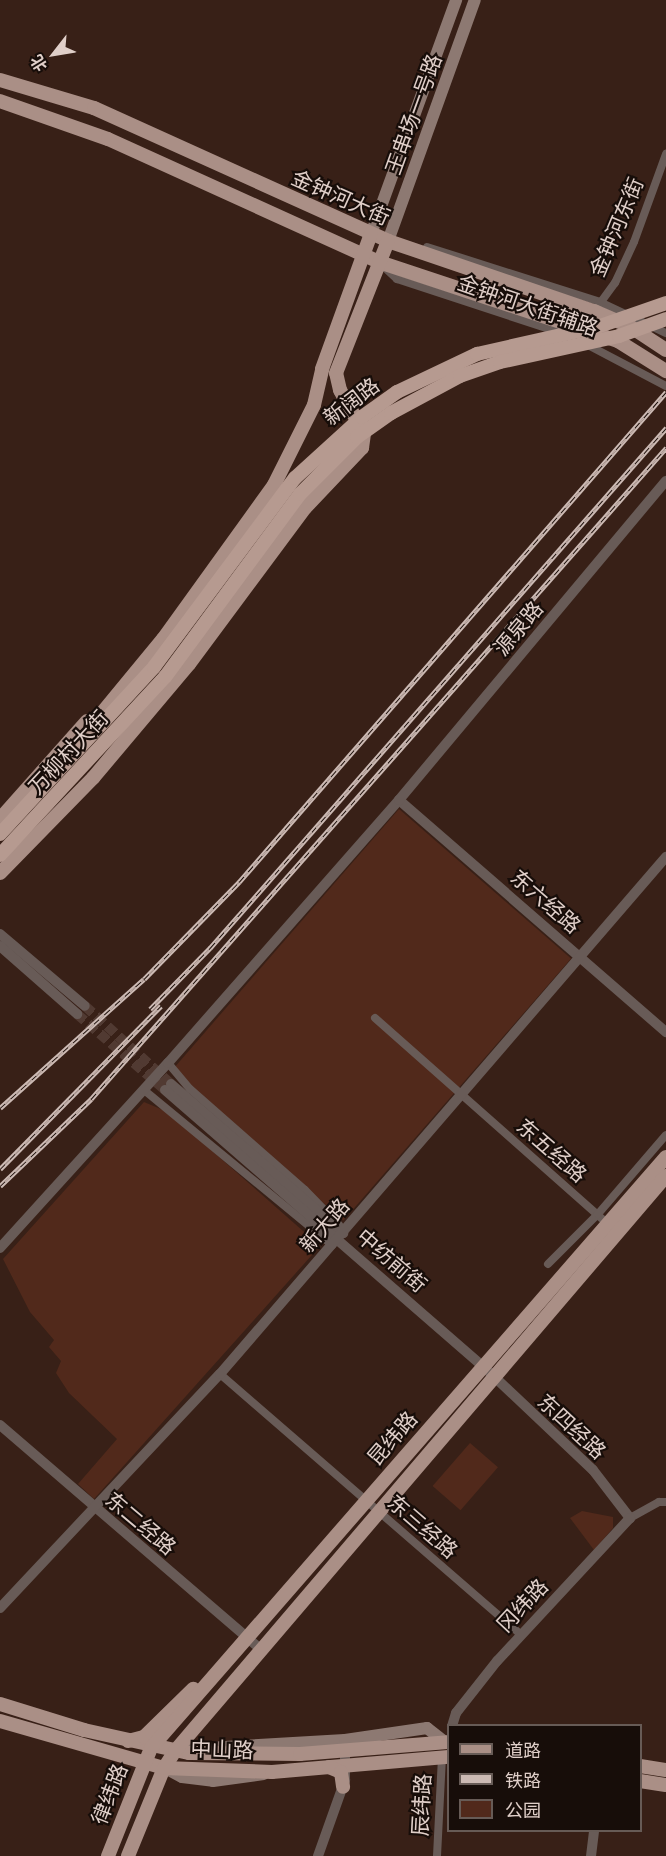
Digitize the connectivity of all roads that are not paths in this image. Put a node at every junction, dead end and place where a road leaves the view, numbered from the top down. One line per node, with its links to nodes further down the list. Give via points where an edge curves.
1 (456, 0): 6 (main road, 王串场一号路)
2 (475, 0): 7 (main road, 王串场一号路)
3 (0, 80): 6 (main road, 金钟河大街, via 121,120)
4 (0, 101): 9 (main road, 金钟河大街, via 108,139)
5 (666, 154): 13 (street, 金钟河东街, via 634,242 615,283)
6 (371, 234): 7 (main road, 金钟河大街); 9 (main road)
7 (388, 242): 8 (main road, 金钟河大街); 10 (main road); 13 (street, 金钟河大街辅路, via 410,242)
8 (415, 252): 11 (main road, via 403,260); 13 (main road, 金钟河大街)
9 (363, 255): 10 (main road, 金钟河大街); 22 (main road, via 322,369 314,405 273,485 169,630)
10 (379, 262): 11 (main road, 金钟河大街); 18 (street, 金钟河大街辅路, via 397,279 588,344); 23 (main road, via 336,374 340,390 364,433 362,448 305,508 189,664)
11 (408, 272): 17 (main road, 金钟河大街, via 618,341)
12 (666, 303): 20 (highway, 新阔路, bridge, via 597,327 477,354 397,392 362,417 295,478)
13 (597, 307): 15 (street, 金钟河大街辅路); 16 (main road, 金钟河大街)
14 (666, 319): 21 (highway, 新阔路, bridge, via 619,336 480,369 391,413 357,437 300,494)
15 (666, 333)
16 (666, 350)
17 (666, 370)
18 (666, 386)
19 (666, 481): 24 (street, 源泉路)
20 (154, 666): 26 (highway, 万柳村大街)
21 (165, 677): 25 (highway, 万柳村大街)
22 (111, 700): 26 (main road); 27 (main road, via 71,736)
23 (127, 737): 25 (main road); 31 (main road, via 93,778)
24 (399, 800): 34 (street, 东六经路); 37 (street, 源泉路)
25 (52, 801): 29 (highway, 万柳村大街)
26 (19, 814): 28 (highway, 万柳村大街)
27 (0, 819)
28 (0, 834)
29 (0, 855)
30 (666, 857): 34 (street, 新大路)
31 (0, 873)
32 (0, 934): 33 (street, via 81,1010)
33 (0, 946)
34 (582, 957): 36 (street, 东六经路); 40 (street, 新大路)
35 (375, 1018): 40 (street, 东五经路)
36 (666, 1032)
37 (168, 1063): 39 (street, 源泉路); 45 (street, via 190,1089 337,1221)
38 (168, 1087): 45 (street, 中纺前街)
39 (144, 1090): 45 (street); 46 (street, 源泉路)
40 (462, 1095): 44 (street, 东五经路); 45 (street, 新大路)
41 (666, 1135): 44 (street)
42 (666, 1156): 44 (main road, 昆纬路)
43 (666, 1176): 44 (main road, 昆纬路)
44 (608, 1223): 47 (street); 48 (main road, 昆纬路); 50 (main road, 昆纬路)
45 (338, 1239): 48 (street, 中纺前街); 49 (street, 新大路)
46 (0, 1248)
47 (548, 1264)
48 (483, 1366): 50 (street, 东四经路); 52 (main road, 昆纬路)
49 (220, 1374): 52 (street, 东三经路); 54 (street, 新大路)
50 (494, 1377): 55 (main road, 昆纬路); 56 (street, 东四经路, via 593,1470)
51 (0, 1425): 54 (street, 东二经路)
52 (367, 1501): 55 (street, 东三经路); 59 (main road, 昆纬路)
53 (666, 1502): 56 (street, via 651,1505)
54 (93, 1508): 57 (street, 新大路); 59 (street, 东二经路)
55 (378, 1511): 58 (street, 东三经路); 60 (main road, 昆纬路)
56 (630, 1518): 58 (street, 冈纬路)
57 (0, 1608)
58 (521, 1635): 65 (street, 冈纬路, via 456,1713)
59 (247, 1638): 60 (street, 东二经路); 61 (main road, 昆纬路)
60 (259, 1648): 63 (main road, 昆纬路)
61 (213, 1677): 67 (main road, via 185,1696 144,1737); 71 (main road, 昆纬路)
62 (0, 1704): 67 (main road, 中山路)
63 (203, 1716): 69 (main road, via 195,1734); 70 (main road, 昆纬路); 71 (main road)
64 (0, 1721): 71 (main road, 中山路, via 105,1753)
65 (452, 1724)
66 (447, 1739): 68 (main road, 中山路)
67 (124, 1741): 71 (main road, 中山路)
68 (345, 1745): 69 (main road); 72 (main road, 中山路); 75 (street)
69 (197, 1747): 70 (main road); 72 (main road)
70 (175, 1751): 71 (main road, 中山路); 72 (main road, 中山路); 74 (main road, 昆纬路)
71 (150, 1754): 74 (main road, 中山路); 85 (main road, 律纬路)
72 (220, 1755): 74 (main road)
73 (445, 1757): 75 (main road, 中山路); 91 (street, 辰纬路)
74 (163, 1766): 78 (main road, 中山路); 81 (main road); 85 (main road, via 144,1778); 86 (main road, 律纬路)
75 (345, 1766): 76 (main road, 中山路); 84 (street)
76 (329, 1767): 80 (main road, 中山路); 84 (main road, via 341,1772)
77 (642, 1767): 79 (main road)
78 (194, 1770): 80 (main road, 中山路); 81 (main road)
79 (666, 1770)
80 (272, 1772): 81 (main road, via 224,1781)
81 (178, 1775): 86 (main road)
82 (642, 1781): 83 (main road)
83 (666, 1785)
84 (343, 1787): 90 (street)
85 (131, 1795): 88 (main road, 律纬路)
86 (151, 1800): 89 (main road, 律纬路)
87 (594, 1832): 92 (street)
88 (108, 1856)
89 (128, 1856)
90 (318, 1856)
91 (437, 1856)
92 (591, 1856)

